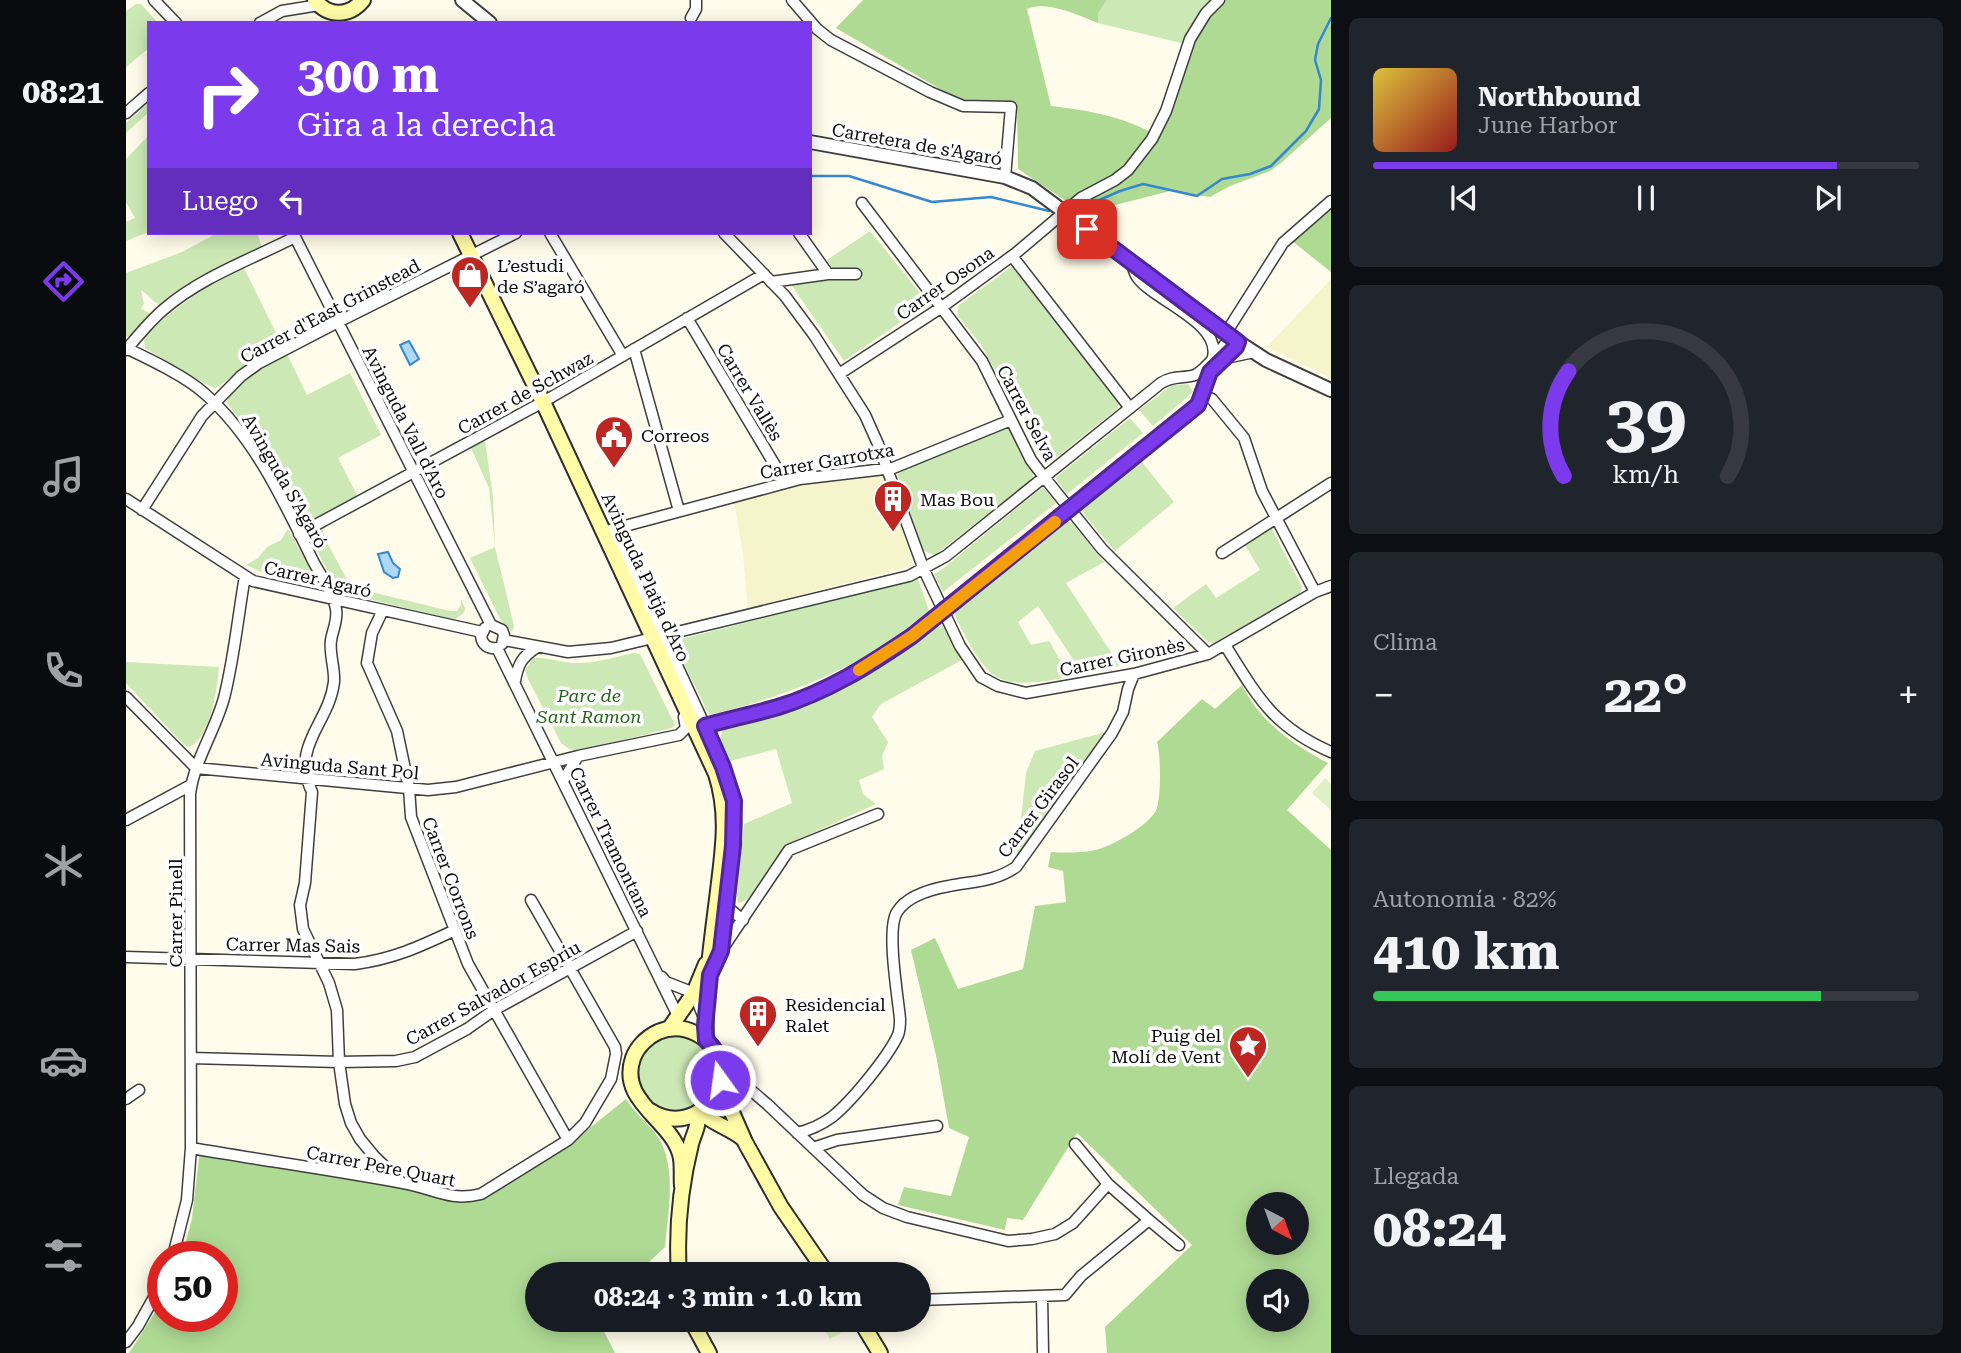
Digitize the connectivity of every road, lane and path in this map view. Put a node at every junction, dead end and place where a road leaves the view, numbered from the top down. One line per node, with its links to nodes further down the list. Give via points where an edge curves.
1 (155, 0): 12 (street)
2 (294, 0): 9 (street)
3 (462, 0): 15 (street)
4 (696, 0): 11 (street)
5 (792, 0): 16 (street)
6 (1219, 0): 24 (street, Carrer Osona, via 1190,39 1152,139 1128,170 1081,198)
7 (317, 2): 9 (street); 10 (main road)
8 (361, 2): 10 (main road); 14 (main road)
9 (282, 11): 13 (street)
10 (342, 18)
11 (691, 18)
12 (174, 21)
13 (264, 21)
14 (361, 21)
15 (488, 21)
16 (810, 21)
17 (812, 23): 21 (street, via 831,40 962,106 1011,107)
18 (147, 95): 19 (street)
19 (126, 113)
20 (812, 142): 21 (street, Carretera de s'Agaró)
21 (1005, 177): 24 (street, Carretera de s'Agaró, via 1032,188)
22 (1331, 201): 40 (street, via 1283,243)
23 (862, 203): 37 (street, Carrer Selva)
24 (1066, 213): 32 (street, Carrer Osona); 33 (street, Carretera de s'Agaró)
25 (294, 235): 39 (street, Avinguda Vall d'Aro); 41 (street, via 186,293)
26 (461, 235): 31 (main road, Avinguda Platja d'Aro)
27 (512, 235): 31 (street)
28 (551, 235): 44 (street)
29 (726, 235): 36 (street)
30 (800, 235): 34 (street)
31 (471, 255): 39 (street, Carrer d'East Grinstead); 51 (main road, Avinguda Platja d'Aro)
32 (1012, 256): 37 (street, Carrer Osona); 52 (street)
33 (1130, 261): 40 (street, Carretera de s'Agaró); 45 (street, via 1137,277 1208,332)
34 (828, 274): 35 (street); 36 (street)
35 (856, 274)
36 (768, 278): 38 (street, Carrer de Schwaz); 47 (street)
37 (943, 307): 47 (street, Carrer Osona); 53 (street, Carrer Selva, via 982,361)
38 (687, 318): 42 (street, Carrer de Schwaz); 57 (street, Carrer Vallès)
39 (338, 322): 50 (street, Carrer d'East Grinstead, via 259,363); 55 (street, Avinguda Vall d'Aro)
40 (1231, 337): 43 (street, Carretera de s'Agaró); 45 (street); 46 (street, via 1236,347)
41 (126, 349): 50 (street, Avinguda S'Agaró, via 202,390)
42 (634, 349): 44 (street, Carrer de Schwaz); 62 (street)
43 (1254, 352): 46 (street); 48 (street, Carretera de s'Agaró)
44 (623, 356): 51 (street, Carrer de Schwaz)
45 (1213, 357): 52 (street, via 1195,375 1170,377)
46 (1226, 359): 49 (street, via 1210,372)
47 (839, 374): 54 (street, via 865,415)
48 (1331, 390)
49 (1203, 395): 61 (street, via 1198,405); 63 (street, via 1212,399 1244,438)
50 (214, 402): 60 (street, Carrer d'East Grinstead); 65 (street, Avinguda S'Agaró, via 254,451)
51 (543, 402): 55 (street, Carrer de Schwaz); 64 (main road, Avinguda Platja d'Aro)
52 (1130, 408): 56 (street)
53 (1011, 420): 54 (street, Carrer Garrotxa); 56 (street, Carrer Selva)
54 (885, 469): 57 (street, Carrer Garrotxa); 67 (street, Carrer Gironès)
55 (414, 472): 65 (street, Carrer de Schwaz); 74 (street, Avinguda Vall d'Aro)
56 (1044, 477): 61 (street, Carrer Selva); 67 (street)
57 (785, 482): 62 (street, Carrer Garrotxa)
58 (1331, 483): 63 (street)
59 (126, 499): 60 (street, Carrer Agaró)
60 (142, 510): 68 (street, Carrer Agaró)
61 (1069, 510): 73 (street); 80 (street, Carrer Selva)
62 (679, 511): 64 (street, Carrer Garrotxa)
63 (1275, 519): 66 (street); 70 (street)
64 (609, 530): 76 (main road, Avinguda Platja d'Aro)
65 (299, 534): 71 (street, Avinguda S'Agaró)
66 (1222, 553)
67 (924, 569): 73 (street, Carrer Gironès); 76 (street, via 896,580)
68 (245, 576): 71 (street, Carrer Agaró); 89 (street, Carrer Pinell, via 224,697)
69 (1331, 586): 70 (street, Carrer Gironès)
70 (1315, 592): 78 (street, Carrer Gironès)
71 (332, 598): 72 (street, Carrer Agaró); 90 (street, via 337,620 331,652 334,681 308,746)
72 (383, 610): 75 (street, Carrer Agaró); 93 (street, Carrer Corrons, via 372,633 367,663 397,731)
73 (944, 611): 82 (street, Carrer Gironès, via 970,663 981,677 998,686 1026,693); 85 (street, via 872,664 819,691)
74 (491, 625): 75 (street); 77 (street, via 502,630)
75 (481, 632): 77 (street, via 484,645)
76 (659, 638): 79 (street, via 586,652); 81 (main road, Avinguda Platja d'Aro); 85 (street)
77 (500, 644): 79 (street); 83 (street, Carrer Tramontana)
78 (1225, 645): 80 (street, Carrer Gironès); 86 (street, via 1280,722)
79 (537, 647): 83 (street, via 523,657)
80 (1208, 654): 82 (street, Carrer Gironès)
81 (671, 674): 87 (street, Avinguda Sant Pol, via 671,686 686,722 684,732); 101 (main road, Avinguda Platja d'Aro, via 716,774 724,809)
82 (1134, 674): 124 (street, Carrer Girasol, via 1112,733 1016,867 989,881 922,894 895,913 892,929 899,1033 846,1104 813,1129)
83 (515, 682): 88 (street, Carrer Tramontana)
84 (126, 697): 89 (street)
85 (705, 726): 97 (street, via 734,801)
86 (1331, 752)
87 (578, 756): 88 (street, Avinguda Sant Pol); 91 (street)
88 (555, 763): 91 (street, Carrer Tramontana); 93 (street, Avinguda Sant Pol, via 456,787)
89 (196, 768): 90 (street, Avinguda Sant Pol); 92 (street, Carrer Pinell)
90 (306, 779): 93 (street, Avinguda Sant Pol); 104 (street, via 312,792 300,905 303,929)
91 (563, 780): 100 (street, Carrer Tramontana)
92 (191, 785): 95 (street); 103 (street, Carrer Pinell)
93 (409, 788): 99 (street, Carrer Corrons, via 411,817)
94 (878, 814): 98 (street, via 789,850)
95 (126, 820)
96 (531, 900): 105 (street, Carrer Pere Quart)
97 (726, 906): 98 (street); 101 (street)
98 (743, 920): 101 (street)
99 (453, 930): 104 (street, Carrer Mas Sais, via 381,961); 109 (street, Carrer Corrons)
100 (637, 931): 105 (street, Carrer Salvador Espriu); 106 (street, Carrer Tramontana)
101 (715, 953): 107 (main road, Avinguda Platja d'Aro)
102 (126, 957): 103 (street, Carrer Mas Sais)
103 (191, 958): 104 (street, Carrer Mas Sais); 113 (street, Carrer Pinell)
104 (320, 963): 114 (street, via 337,1010)
105 (569, 969): 109 (street, Carrer Salvador Espriu); 126 (street, Carrer Pere Quart, via 616,1054 611,1079 586,1123)
106 (657, 973): 108 (street); 110 (street, Carrer Tramontana)
107 (706, 974): 108 (main road); 112 (main road, Avinguda Platja d'Aro)
108 (687, 990): 110 (main road); 112 (street, via 699,1001)
109 (494, 1010): 114 (street, Carrer Salvador Espriu, via 415,1058); 126 (street, Carrer Corrons)
110 (678, 1016): 111 (main road)
111 (669, 1029): 112 (main road); 120 (main road, via 647,1039 632,1063 634,1091)
112 (705, 1034): 115 (main road)
113 (191, 1058): 114 (street, Carrer Salvador Espriu); 129 (street, Carrer Pinell)
114 (339, 1062): 131 (street, via 351,1123 374,1157)
115 (719, 1063): 116 (street); 117 (main road)
116 (740, 1079): 117 (street); 124 (street)
117 (720, 1082): 121 (main road); 127 (main road)
118 (139, 1090): 119 (street)
119 (126, 1098)
120 (649, 1110): 121 (main road, via 669,1118); 133 (main road, via 680,1154)
121 (698, 1112): 122 (main road); 125 (main road)
122 (716, 1123): 125 (main road); 127 (main road)
123 (937, 1126): 130 (street, via 837,1140)
124 (797, 1133): 130 (street)
125 (692, 1138): 133 (main road)
126 (568, 1140): 131 (street, Carrer Pere Quart, via 481,1194 466,1198)
127 (745, 1142): 138 (main road, via 781,1208)
128 (1075, 1144): 132 (street)
129 (191, 1148): 131 (street, Carrer Pere Quart); 135 (street, Carrer Pinell, via 187,1200)
130 (813, 1148): 132 (street, via 883,1208 1008,1241 1055,1234 1073,1223)
131 (401, 1182)
132 (1108, 1184): 134 (street)
133 (682, 1186): 137 (main road)
134 (1149, 1220): 136 (street); 139 (street, via 1081,1276 1065,1296)
135 (177, 1241)
136 (1179, 1245)
137 (678, 1262)
138 (819, 1262)
139 (1042, 1296): 140 (street); 147 (street)
140 (931, 1300)
141 (147, 1310): 144 (street)
142 (698, 1332): 145 (main road)
143 (867, 1332): 146 (main road)
144 (126, 1342)
145 (709, 1353)
146 (880, 1353)
147 (1043, 1353)

